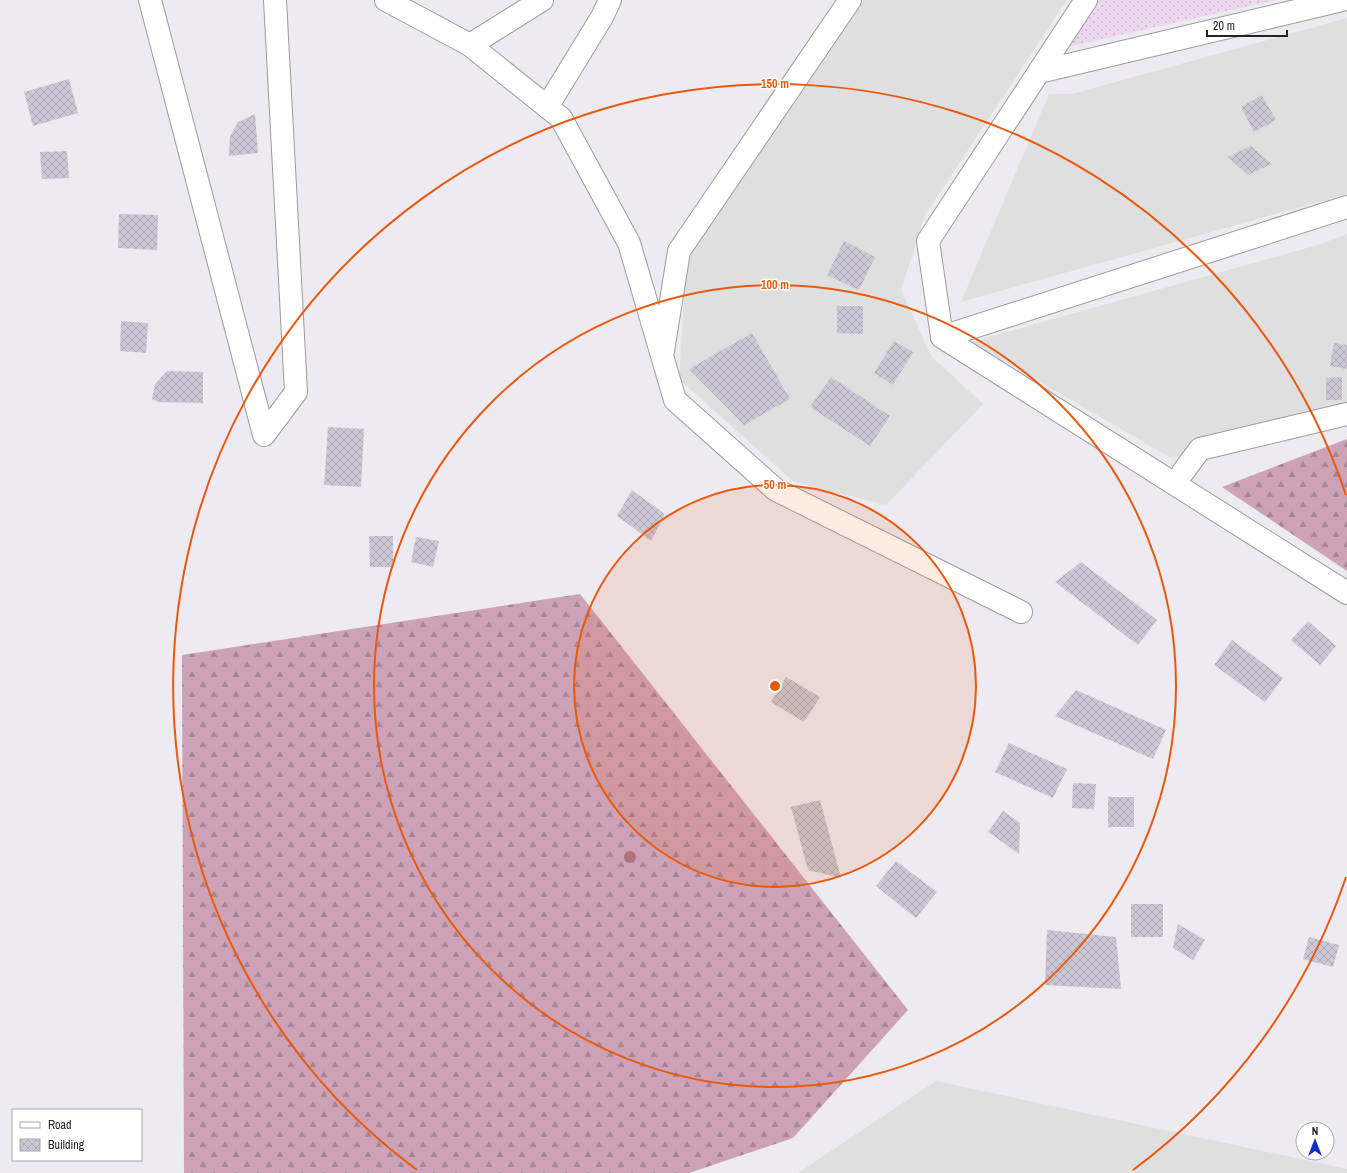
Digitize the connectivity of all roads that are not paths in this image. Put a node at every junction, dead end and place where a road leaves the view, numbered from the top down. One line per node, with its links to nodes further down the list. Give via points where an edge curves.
1 (150, 0): 2 (street, via 264,435 296,392)
2 (275, 0)
3 (386, 0): 9 (street)
4 (542, 0): 9 (street)
5 (610, 0): 11 (street, via 602,18)
6 (850, 0): 14 (street, via 679,251)
7 (1086, 0): 10 (street)
8 (1342, 0): 10 (street)
9 (470, 45): 11 (street)
10 (1039, 72): 13 (street, via 928,241)
11 (547, 107): 14 (street, via 561,118 629,243)
12 (1347, 207): 13 (street)
13 (942, 337): 17 (street)
14 (662, 356): 18 (street, via 675,400 776,490)
15 (1347, 414): 16 (street, via 1200,449)
16 (1183, 472)
17 (1347, 593)
18 (1021, 612)

